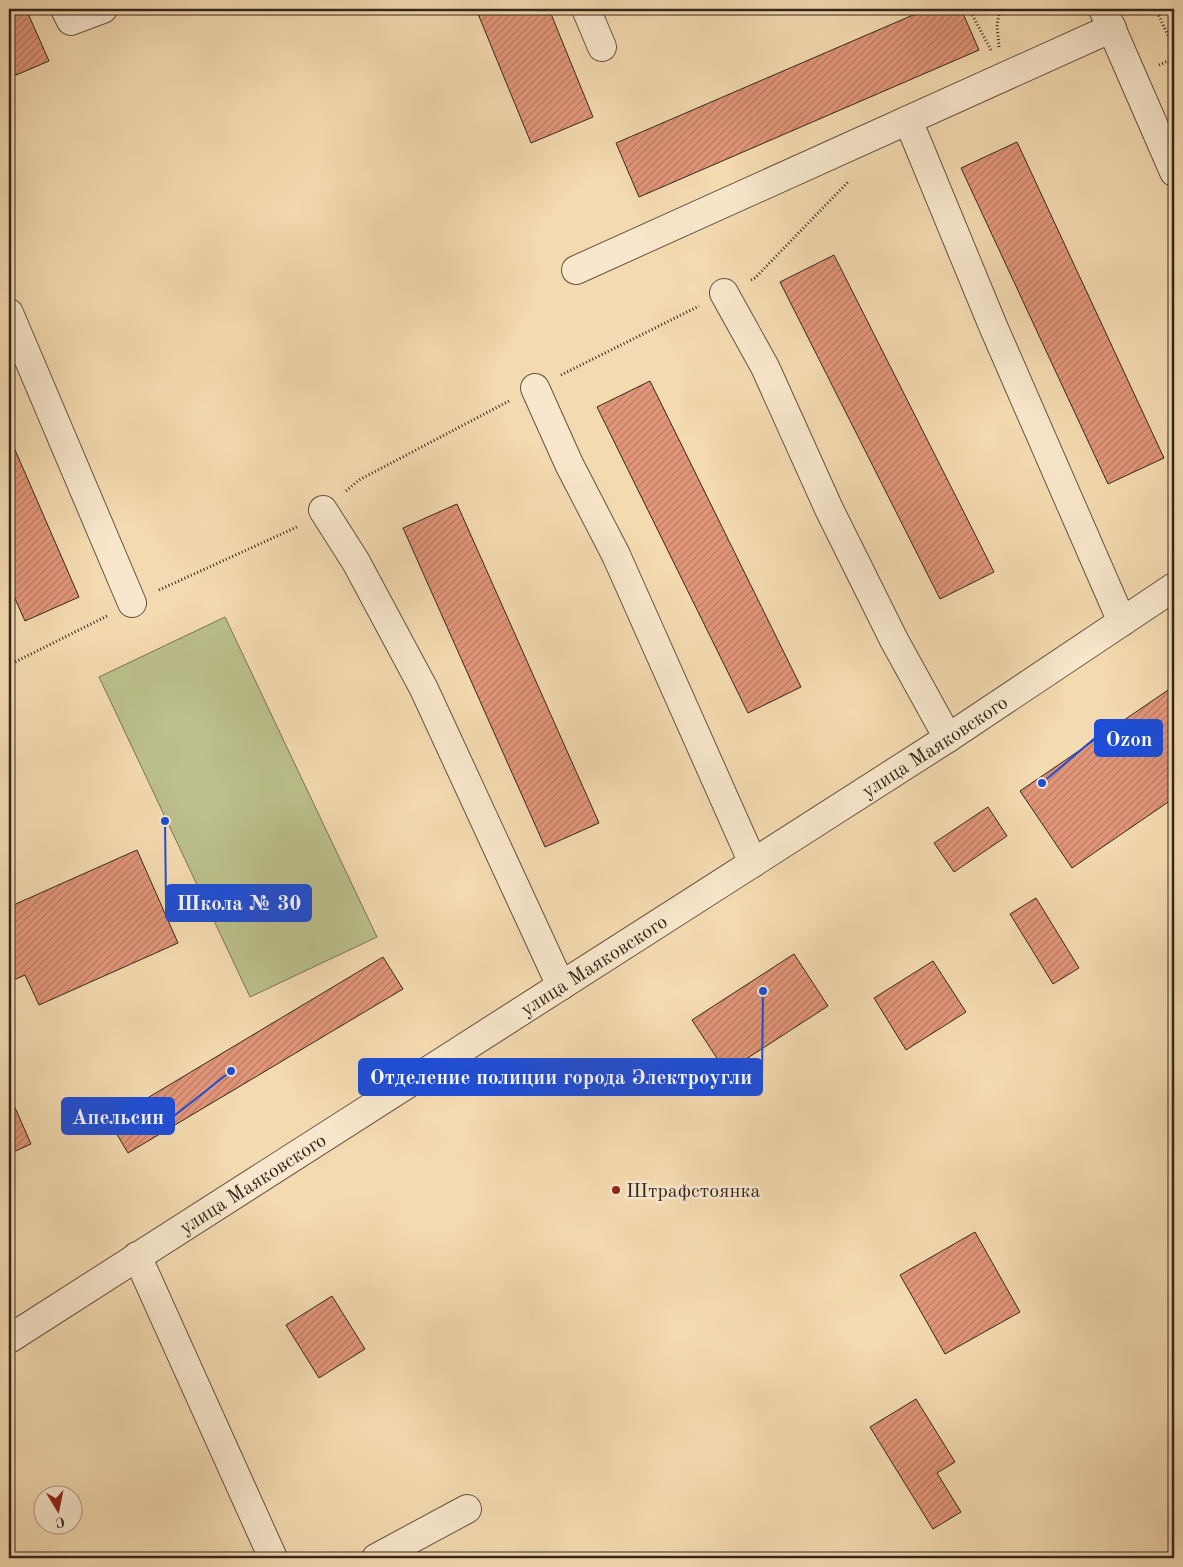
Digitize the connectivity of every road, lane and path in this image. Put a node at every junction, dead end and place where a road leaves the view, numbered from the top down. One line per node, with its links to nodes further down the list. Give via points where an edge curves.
1 (65, 9): 2 (street, via 70,21)
2 (103, 9)
3 (969, 9): 10 (path, via 990,47)
4 (1000, 9): 10 (path, via 997,25)
5 (1156, 9): 9 (path)
6 (589, 10): 8 (street)
7 (1108, 18): 10 (street); 12 (street)
8 (602, 47)
9 (1174, 49)
10 (1001, 78): 11 (street)
11 (908, 120): 14 (street); 21 (street, via 993,326)
12 (1174, 172)
13 (855, 175): 15 (path, via 755,278)
14 (576, 270)
15 (724, 293): 17 (path); 23 (street, via 765,368 889,631)
16 (9, 313): 20 (street)
17 (535, 388): 18 (path, via 359,480); 24 (street, via 569,464 616,555)
18 (323, 510): 20 (path, via 309,522); 25 (street, via 356,562 424,689)
19 (1174, 587): 21 (street, улица Маяковского)
20 (132, 603): 22 (path)
21 (1122, 622): 23 (street, улица Маяковского)
22 (9, 665)
23 (948, 738): 24 (street, улица Маяковского)
24 (753, 863): 25 (street, улица Маяковского)
25 (561, 986): 26 (street, улица Маяковского)
26 (137, 1256): 27 (street, улица Маяковского); 29 (street)
27 (9, 1339)
28 (467, 1509): 30 (street)
29 (273, 1558)
30 (376, 1558)

